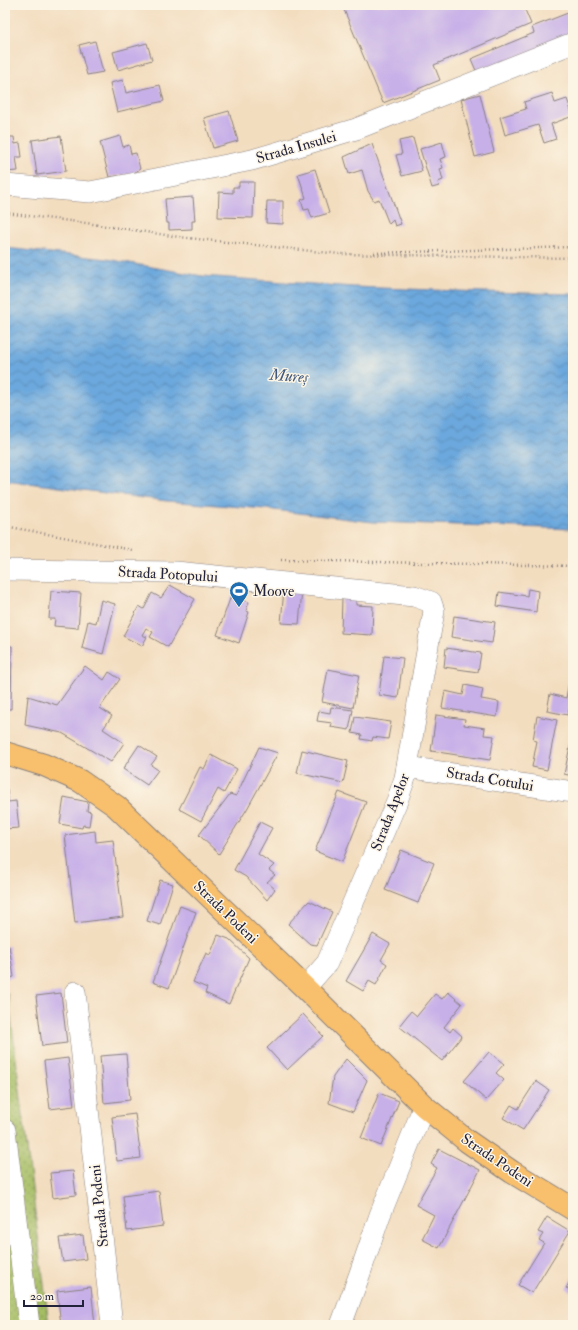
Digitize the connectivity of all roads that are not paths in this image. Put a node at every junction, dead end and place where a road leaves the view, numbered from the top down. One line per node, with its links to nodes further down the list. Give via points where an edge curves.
1 (573, 43): 2 (street, Strada Insulei, via 356,129 252,160 90,192)
2 (5, 185)
3 (5, 570): 4 (street, Strada Potopului, via 176,572 414,596)
4 (426, 600): 6 (street, Strada Apelor, via 431,602 434,611)
5 (5, 753): 8 (main road, Strada Podeni, via 44,765 80,781 116,806)
6 (407, 767): 7 (street, Strada Cotului); 8 (street, Strada Apelor, via 398,801 327,963)
7 (573, 792)
8 (305, 988): 10 (main road, Strada Podeni)
9 (75, 992): 15 (street, Strada Podeni)
10 (424, 1106): 12 (main road, Strada Podeni, via 467,1141); 16 (street, via 380,1215)
11 (5, 1130): 13 (street)
12 (573, 1209)
13 (11, 1225): 14 (street)
14 (29, 1325)
15 (112, 1325)
16 (341, 1325)

